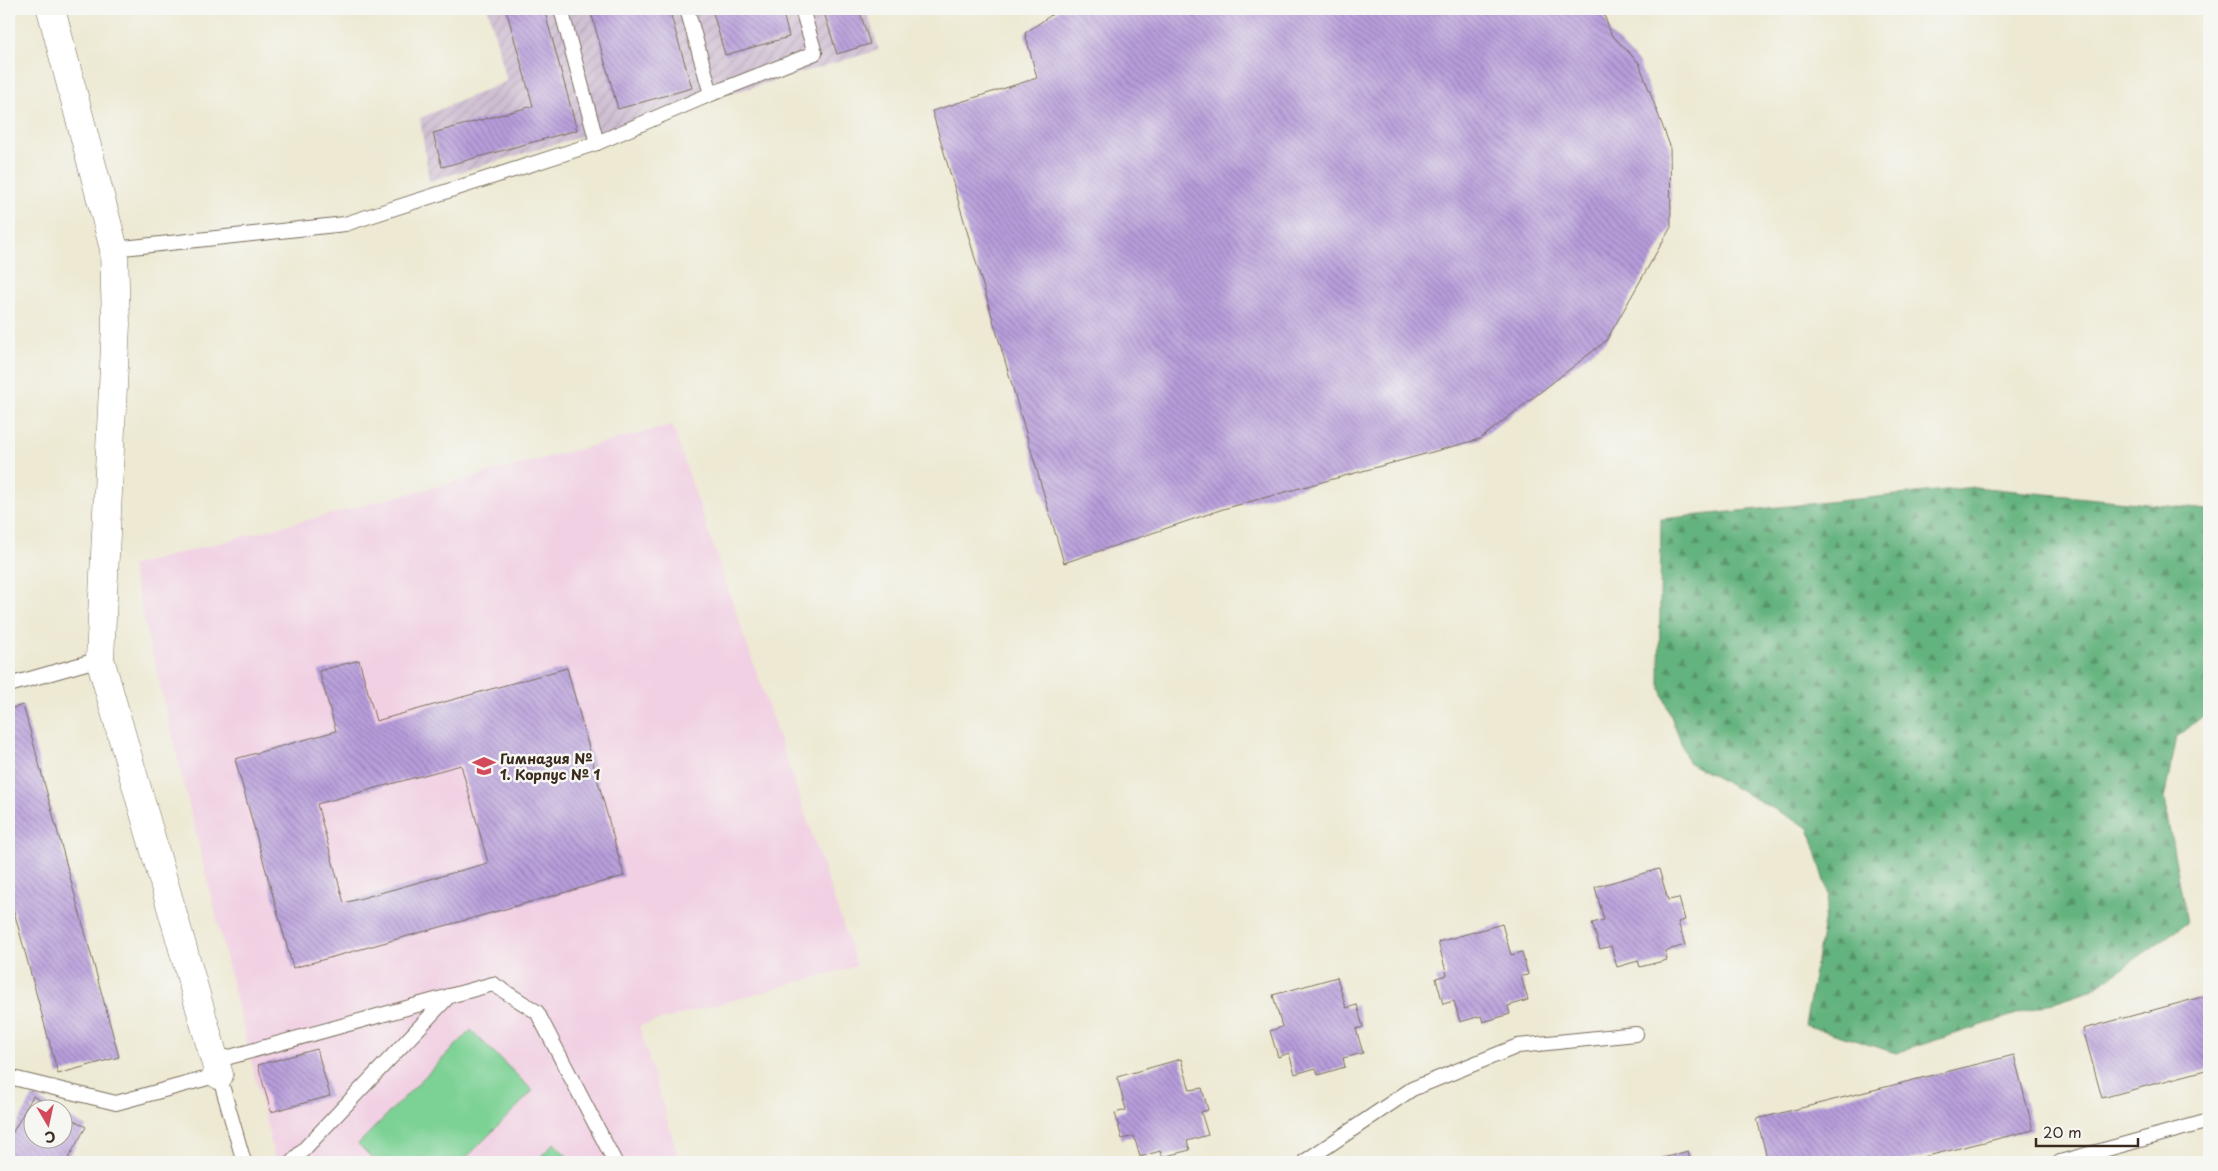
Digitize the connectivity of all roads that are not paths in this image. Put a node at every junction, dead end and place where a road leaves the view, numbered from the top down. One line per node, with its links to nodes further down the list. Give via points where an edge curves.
1 (51, 9): 7 (street)
2 (561, 9): 6 (lane)
3 (687, 9): 5 (lane)
4 (802, 9): 5 (lane, via 815,53)
5 (712, 94): 6 (lane)
6 (597, 143): 7 (lane, via 346,224)
7 (114, 249): 8 (street, via 116,324)
8 (100, 660): 9 (lane); 12 (street)
9 (9, 684)
10 (449, 996): 12 (lane); 16 (lane); 17 (lane, via 493,984 537,1012)
11 (1636, 1034): 18 (lane, via 1518,1046 1412,1090)
12 (217, 1068): 13 (lane, via 116,1103); 15 (lane)
13 (9, 1077)
14 (2209, 1121): 19 (lane)
15 (244, 1162)
16 (292, 1162)
17 (615, 1162)
18 (1304, 1162)
19 (2060, 1162)

